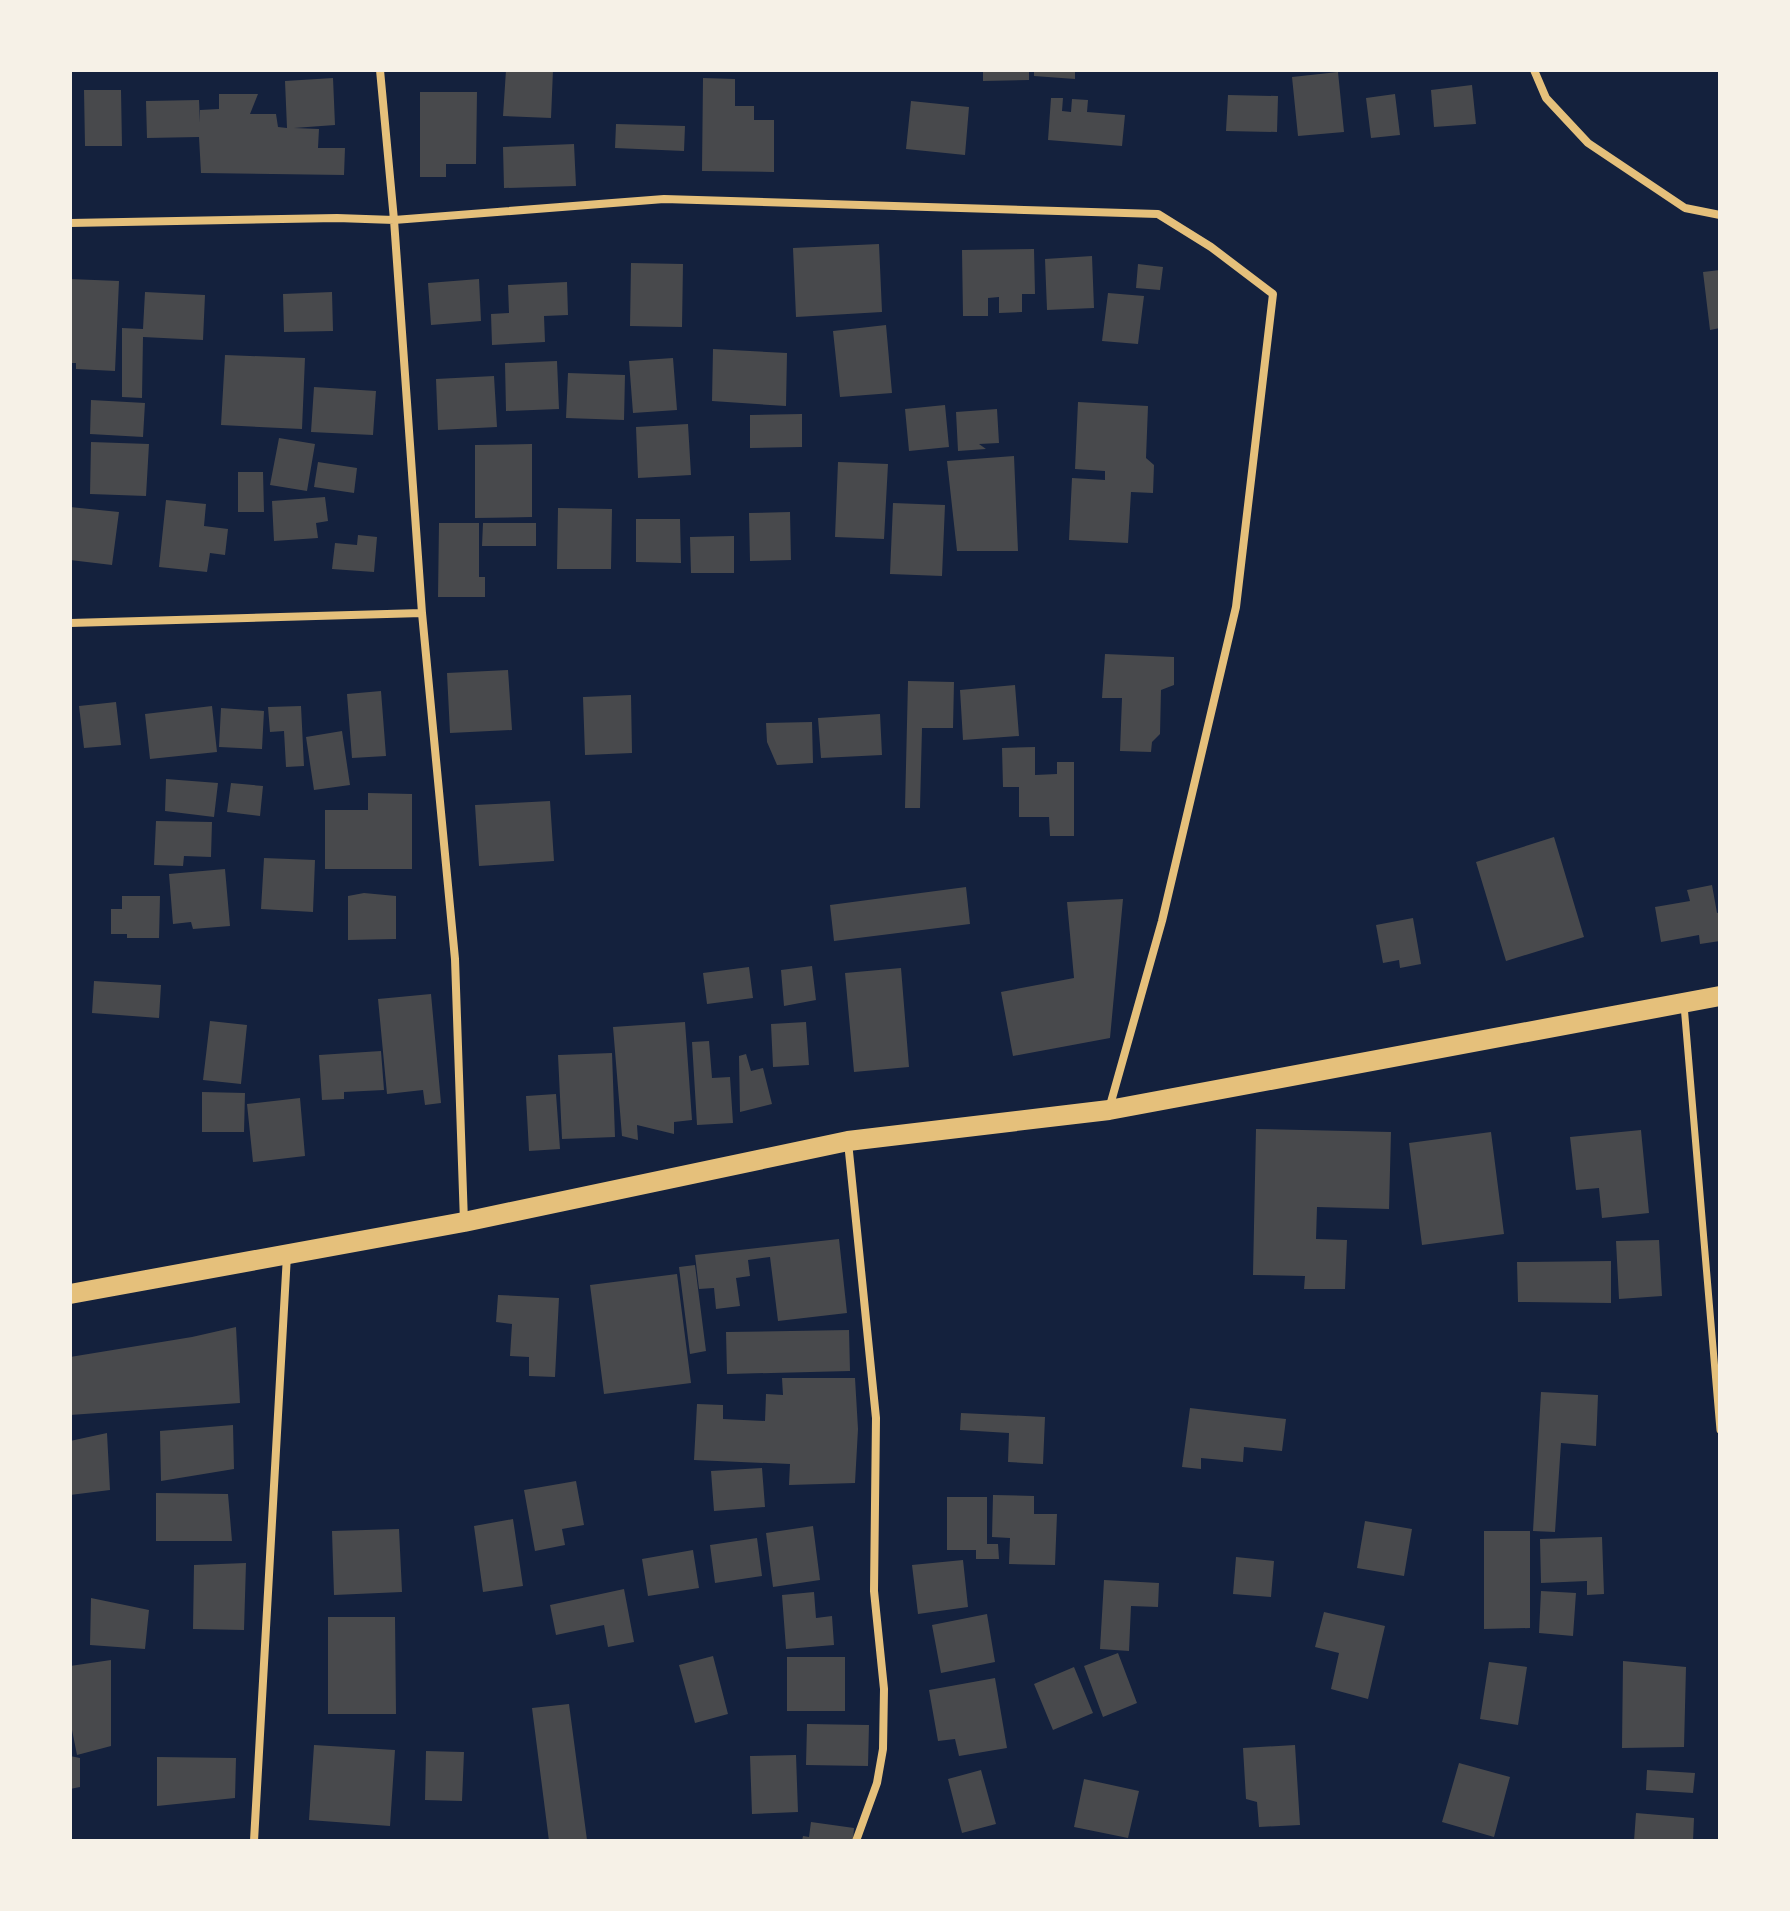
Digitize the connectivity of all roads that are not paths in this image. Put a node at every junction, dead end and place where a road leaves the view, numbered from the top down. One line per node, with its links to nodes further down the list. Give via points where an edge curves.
1 (380, 70): 4 (street)
2 (1534, 70): 3 (street, via 1546,98 1588,143 1685,208)
3 (1720, 215)
4 (394, 220): 5 (street); 6 (street); 10 (street, via 664,199 1158,214 1273,294 1236,607 1162,921)
5 (70, 223)
6 (422, 613): 7 (street); 12 (street, via 455,959)
7 (70, 623)
8 (1720, 996): 9 (main road)
9 (1684, 1002): 10 (main road); 15 (street)
10 (1109, 1110): 11 (main road)
11 (848, 1141): 12 (main road); 17 (street, via 876,1418 874,1591 884,1689 877,1783)
12 (464, 1222): 13 (main road)
13 (287, 1254): 14 (main road); 16 (street)
14 (70, 1294)
15 (1720, 1430)
16 (254, 1841)
17 (856, 1841)

